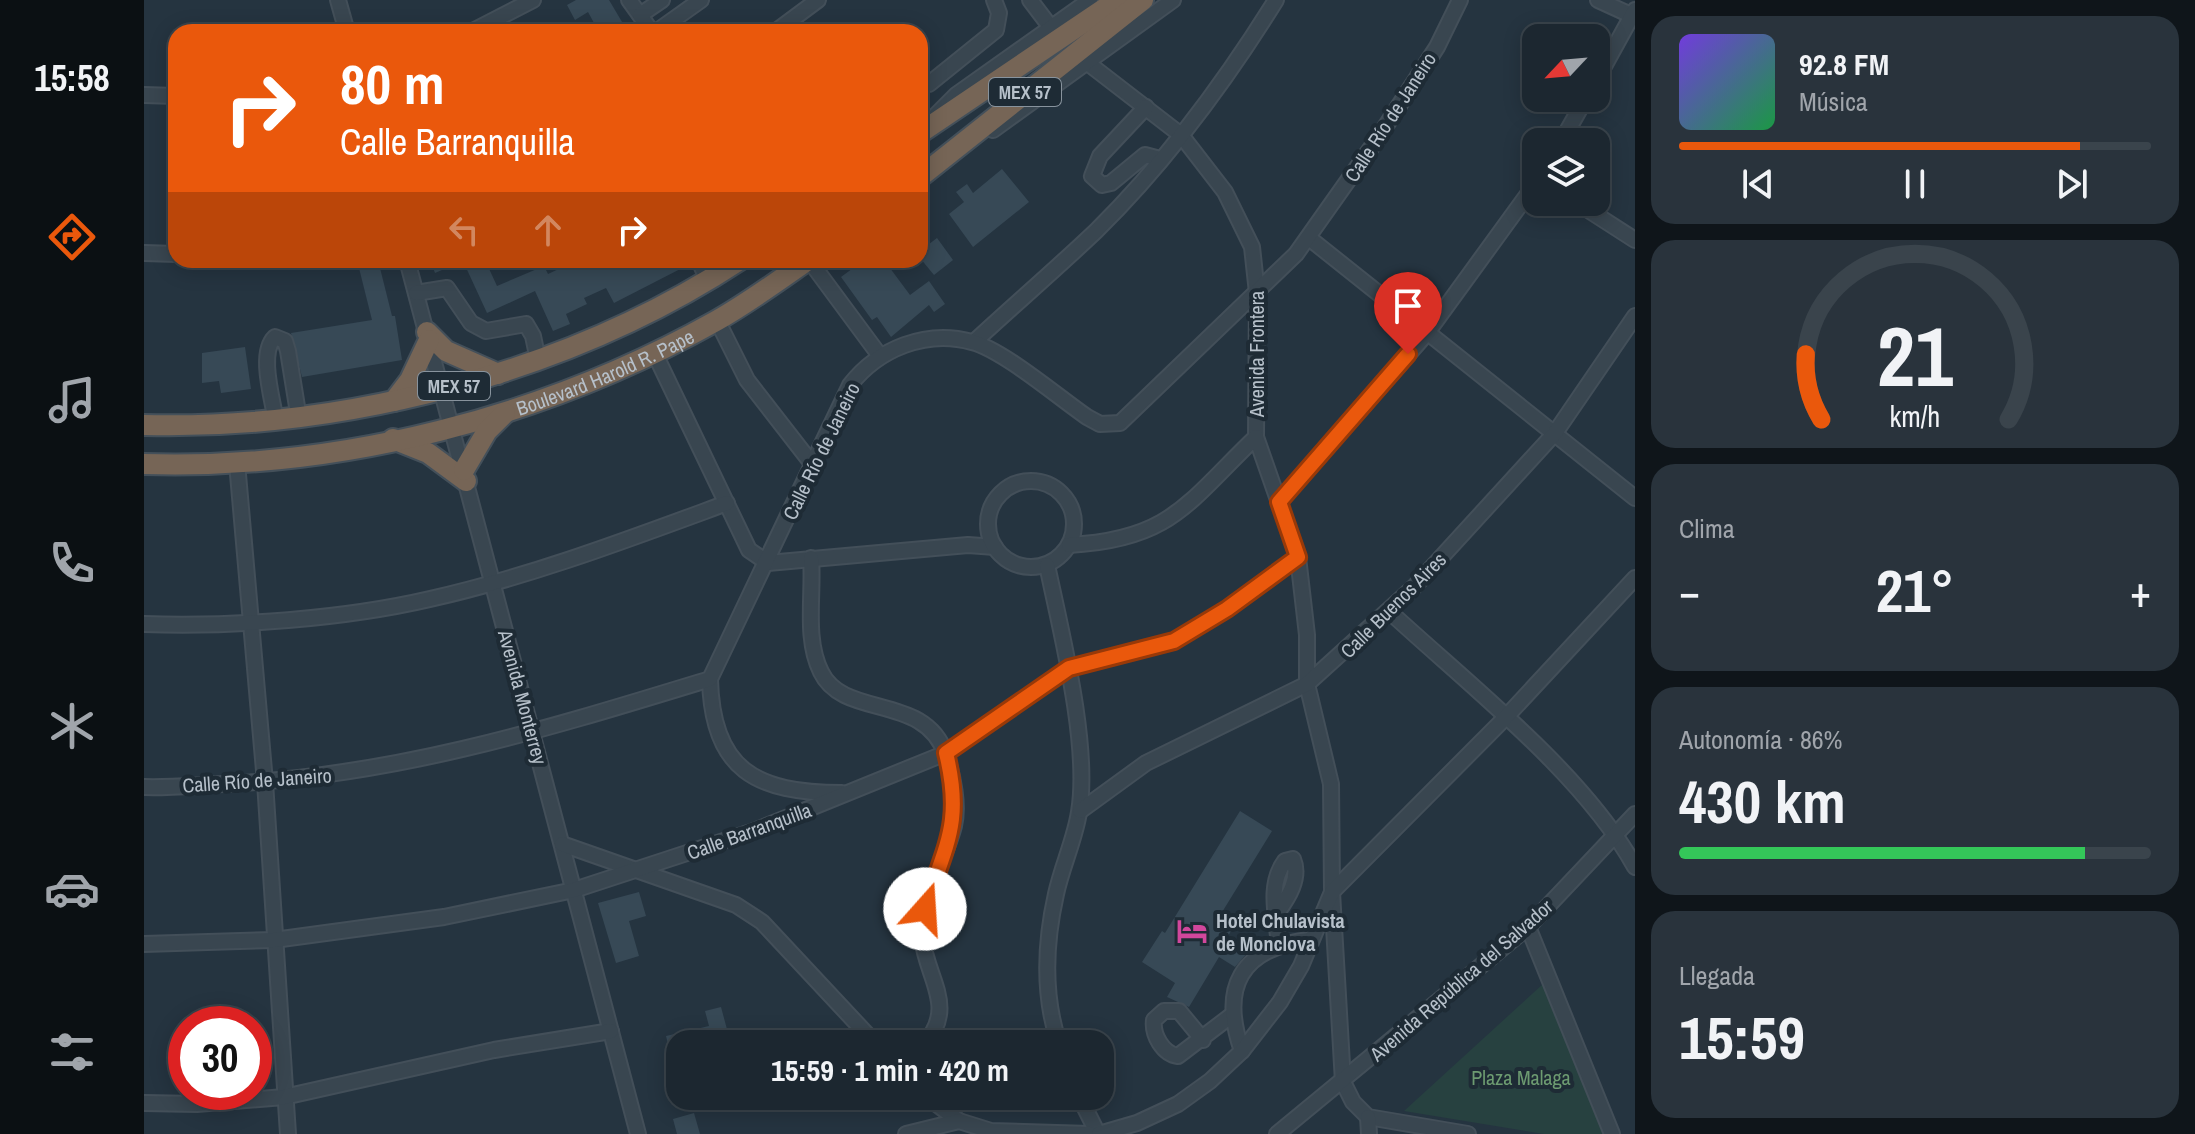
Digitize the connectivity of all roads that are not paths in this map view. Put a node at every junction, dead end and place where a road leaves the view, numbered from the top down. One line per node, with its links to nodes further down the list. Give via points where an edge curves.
1 (338, 0): 17 (street)
2 (533, 0): 18 (street)
3 (629, 0): 15 (street)
4 (662, 0): 15 (street)
5 (701, 0): 20 (street)
6 (818, 0): 21 (street)
7 (994, 0): 25 (street, via 999,13 996,30)
8 (1030, 0): 22 (street)
9 (1090, 0): 22 (street)
10 (1173, 0): 24 (street)
11 (1276, 0): 31 (street)
12 (1460, 0): 37 (street, Calle Río de Janeiro, via 1428,60)
13 (1598, 0): 16 (street)
14 (1131, 3): 30 (highway, MEX 57); 33 (highway, MEX 57)
15 (640, 15): 19 (street)
16 (1634, 15): 23 (street)
17 (345, 24)
18 (486, 24)
19 (647, 24)
20 (666, 24)
21 (786, 24)
22 (1052, 29): 29 (street, via 956,95)
23 (1610, 57)
24 (1089, 64): 28 (street, Avenida Frontera); 33 (street)
25 (929, 84)
26 (144, 95): 27 (street)
27 (168, 96)
28 (1146, 107): 31 (street, Avenida Frontera); 32 (street, via 1100,156 1092,176 1102,185 1111,183 1145,155)
29 (928, 125)
30 (928, 129)
31 (1181, 135): 32 (street); 48 (street, Avenida Frontera, via 1243,222)
32 (1160, 159): 53 (street, via 1097,229)
33 (938, 163): 34 (highway, MEX 57)
34 (928, 171)
35 (1522, 202): 51 (street)
36 (1598, 216): 38 (street)
37 (1309, 238): 48 (street, Calle Río de Janeiro); 51 (street)
38 (1635, 240)
39 (144, 253): 40 (street)
40 (168, 254)
41 (409, 268): 47 (street, Avenida Monterrey)
42 (702, 268): 46 (street)
43 (726, 268): 46 (highway, Boulevard Harold R. Pape / MEX 57)
44 (796, 268): 50 (highway, Boulevard Harold R. Pape / MEX 57)
45 (814, 268): 55 (street)
46 (707, 279): 56 (highway, Boulevard Harold R. Pape / MEX 57)
47 (416, 293): 52 (street, Avenida Monterrey); 56 (street, via 447,288 471,323 486,331 526,324)
48 (1257, 293): 53 (street, Calle Río de Janeiro, via 1132,413 1111,425 1087,417); 66 (street, Avenida Frontera)
49 (1635, 316): 65 (street, Calle Buenos Aires)
50 (717, 320): 54 (highway, Boulevard Harold R. Pape / MEX 57); 70 (street, via 747,380)
51 (1427, 333): 65 (street); 73 (street)
52 (428, 336): 57 (highway, via 446,351); 58 (street, Avenida Monterrey); 59 (highway, via 410,380)
53 (974, 342): 55 (street, Calle Río de Janeiro, via 940,337)
54 (654, 352): 60 (highway, Boulevard Harold R. Pape / MEX 57); 74 (street)
55 (880, 356): 70 (street, Calle Río de Janeiro, via 850,385)
56 (538, 360): 57 (highway, Boulevard Harold R. Pape / MEX 57)
57 (498, 374): 58 (highway, Boulevard Harold R. Pape / MEX 57)
58 (442, 389): 59 (highway, Boulevard Harold R. Pape / MEX 57); 64 (street, Avenida Monterrey)
59 (394, 401): 61 (highway, Boulevard Harold R. Pape / MEX 57)
60 (505, 413): 64 (highway, Boulevard Harold R. Pape / MEX 57); 71 (highway, via 487,431)
61 (299, 419): 62 (highway, Boulevard Harold R. Pape / MEX 57); 62 (street, via 288,351 285,341 275,337 268,344 268,356)
62 (276, 422): 63 (highway, Boulevard Harold R. Pape / MEX 57)
63 (144, 425)
64 (452, 426): 67 (highway, Boulevard Harold R. Pape / MEX 57); 71 (street, Avenida Monterrey)
65 (1555, 433): 72 (street); 83 (street, Calle Buenos Aires)
66 (1256, 437): 73 (street, Avenida Frontera); 75 (street, via 1155,528 1107,543)
67 (393, 439): 68 (highway, Boulevard Harold R. Pape / MEX 57); 71 (highway)
68 (237, 463): 69 (highway, Boulevard Harold R. Pape / MEX 57); 84 (street)
69 (144, 464)
70 (813, 465): 79 (street, Calle Río de Janeiro)
71 (465, 476): 82 (street, Avenida Monterrey)
72 (1635, 498)
73 (1279, 502): 77 (street, Avenida Frontera)
74 (727, 503): 79 (street, via 749,550); 82 (street)
75 (1069, 545): 76 (street, via 1074,532 1070,504 1050,485 1023,481 999,495 992,506 989,534); 80 (street)
76 (995, 547): 78 (street); 80 (street, via 1018,565)
77 (1298, 557): 86 (street, Calle Barranquilla, via 1174,641); 88 (street, Avenida Frontera)
78 (811, 558): 79 (street); 91 (street, via 813,651 821,674 848,697 926,724)
79 (768, 563): 87 (street, Calle Río de Janeiro)
80 (1047, 565): 86 (street)
81 (1635, 578): 89 (street)
82 (493, 583): 84 (street, via 411,603); 90 (street, Avenida Monterrey)
83 (1390, 612): 88 (street, Calle Buenos Aires); 89 (street)
84 (252, 622): 85 (street); 92 (street)
85 (144, 624)
86 (1069, 668): 91 (street, Calle Barranquilla); 95 (street)
87 (710, 679): 90 (street, Calle Río de Janeiro); 94 (street, via 714,727 735,764 783,787)
88 (1307, 684): 95 (street, Calle Buenos Aires, via 1146,763); 102 (street, Avenida Frontera, via 1331,784)
89 (1505, 718): 97 (street); 102 (street)
90 (533, 733): 92 (street, Calle Río de Janeiro, via 433,758); 98 (street, Avenida Monterrey)
91 (946, 753): 94 (street, Calle Barranquilla); 111 (street, via 955,824 925,909 922,936 940,1004)
92 (265, 782): 93 (street, Calle Río de Janeiro); 105 (street)
93 (144, 787)
94 (850, 793): 100 (street, Calle Barranquilla)
95 (1080, 811): 112 (street, via 1056,894 1048,949)
96 (1635, 814): 97 (street, Avenida República del Salvador)
97 (1617, 833): 99 (street); 104 (street, Avenida República del Salvador)
98 (562, 844): 100 (street); 101 (street, Avenida Monterrey)
99 (1635, 867)
100 (639, 870): 101 (street, Calle Barranquilla); 110 (street, via 736,905 762,922)
101 (574, 890): 105 (street, Calle Barranquilla, via 391,926); 113 (street, Avenida Monterrey)
102 (1332, 892): 106 (street); 116 (street, Avenida Frontera)
103 (1277, 913): 108 (street)
104 (1528, 927): 116 (street, Avenida República del Salvador); 131 (street)
105 (274, 940): 107 (street, Calle Barranquilla); 117 (street)
106 (1309, 940): 108 (street); 115 (street, via 1280,1002)
107 (144, 944)
108 (1279, 946): 109 (street, via 1248,965 1235,983)
109 (1232, 1015): 114 (street); 115 (street)
110 (863, 1030)
111 (934, 1030)
112 (1054, 1030)
113 (611, 1031): 117 (street, via 494,1050); 124 (street, Avenida Monterrey)
114 (1203, 1040)
115 (1242, 1051): 127 (street, via 1178,1104)
116 (1343, 1082): 121 (street); 128 (street, Avenida República del Salvador)
117 (284, 1097): 118 (street); 123 (street)
118 (144, 1103)
119 (944, 1110): 122 (street)
120 (1086, 1110): 127 (street)
121 (1368, 1117): 129 (street); 130 (street)
122 (959, 1121): 125 (street); 126 (street, via 991,1131)
123 (288, 1134)
124 (638, 1134)
125 (906, 1134)
126 (1090, 1134)
127 (1098, 1134)
128 (1277, 1134)
129 (1369, 1134)
130 (1468, 1134)
131 (1612, 1134)

